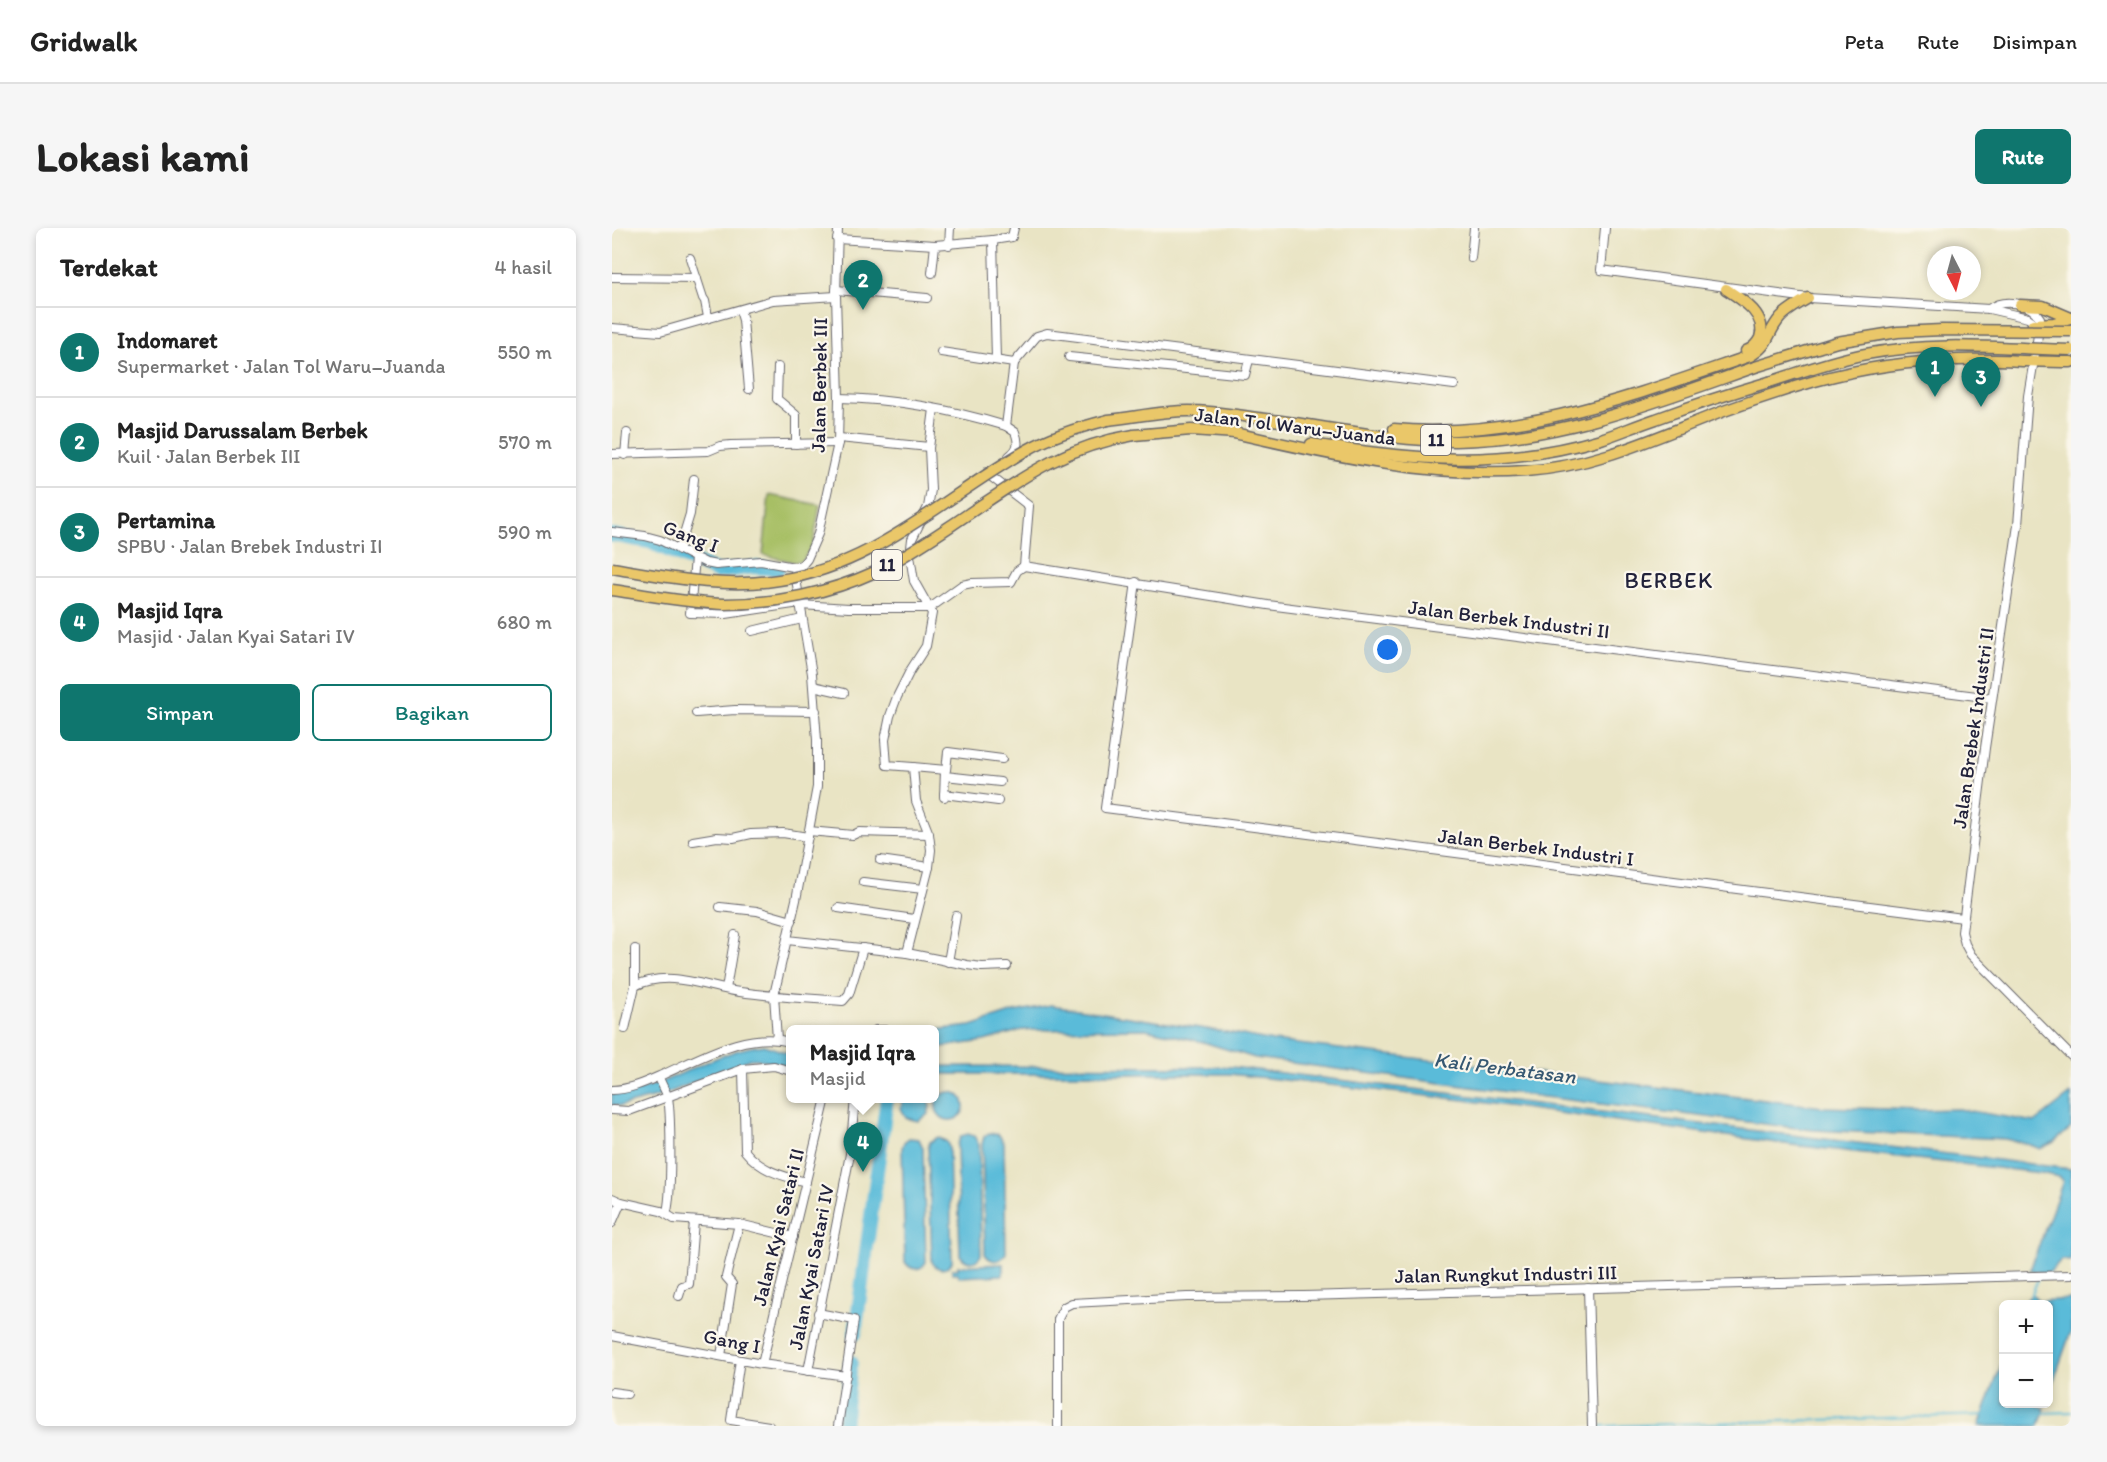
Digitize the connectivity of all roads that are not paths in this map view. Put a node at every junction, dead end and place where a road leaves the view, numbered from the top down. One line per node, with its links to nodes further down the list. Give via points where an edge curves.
1 (838, 228): 6 (street, Jalan Berbek III)
2 (950, 228): 8 (street)
3 (1014, 228): 7 (street, via 1012,237)
4 (1474, 228): 11 (street)
5 (1605, 228): 15 (street, via 1601,270)
6 (837, 239): 9 (street); 16 (street, Jalan Berbek III)
7 (993, 240): 8 (street); 30 (street)
8 (950, 245): 9 (street)
9 (935, 246): 12 (street)
10 (690, 258): 14 (street)
11 (1471, 258)
12 (932, 273)
13 (612, 277): 14 (street)
14 (698, 278): 22 (street)
15 (1726, 288): 18 (street); 38 (highway, via 1756,314 1761,332 1756,344 1741,354 1679,375)
16 (836, 293): 17 (street); 21 (street, via 773,300); 39 (street, Jalan Berbek III)
17 (927, 298)
18 (1808, 298): 20 (street); 38 (highway, via 1777,321 1763,348 1756,353)
19 (2020, 305): 20 (street, via 2006,302); 23 (highway, via 2043,306); 24 (street, via 2037,313)
20 (1989, 309): 24 (street, via 2028,318)
21 (740, 310): 22 (street); 37 (street)
22 (708, 318): 25 (street, via 660,332)
23 (2070, 318): 24 (highway)
24 (2037, 326): 32 (street, Jalan Brebek Industri II)
25 (612, 328)
26 (2071, 331): 41 (highway, Jalan Tol Waru–Juanda / 11, bridge, via 1898,332 1837,342 1590,422 1503,439 1423,439)
27 (2071, 350): 43 (highway, Jalan Tol Waru–Juanda / 11, bridge, via 1942,347 1867,353 1724,395 1601,439 1506,457 1464,460 1394,456)
28 (941, 352): 30 (street)
29 (1069, 357): 31 (street, via 1245,375)
30 (996, 359): 33 (street)
31 (1249, 360): 33 (street, via 1047,333 1037,336); 36 (street)
32 (2032, 362): 34 (highway); 43 (highway, via 1949,360 1851,371 1725,411 1614,454 1528,471 1432,470 1326,454); 65 (street, Jalan Brebek Industri II, via 2018,525)
33 (1014, 363): 42 (street)
34 (2071, 363)
35 (778, 367): 46 (street, via 777,399 796,415)
36 (1454, 385)
37 (749, 389)
38 (1652, 390): 41 (highway, via 1568,414 1469,429 1405,430)
39 (839, 398): 40 (street); 45 (street, Jalan Berbek III)
40 (934, 409): 42 (street); 47 (street)
41 (1248, 416): 56 (highway, Jalan Tol Waru–Juanda / 11, bridge, via 1189,411 1108,420 1083,427 1029,448 907,530 858,556 805,575 752,583 710,582)
42 (1006, 426): 54 (street, via 1015,432 1018,445 988,472 1029,506)
43 (1230, 432): 58 (highway, Jalan Tol Waru–Juanda / 11, bridge, via 1191,430 1134,435 1081,448 1036,469 898,559 817,592 773,601 725,604)
44 (627, 433): 49 (street)
45 (838, 440): 46 (street); 47 (street); 55 (street, Jalan Berbek III, via 814,547 802,565)
46 (796, 444): 49 (street)
47 (929, 447): 60 (street, via 931,490 928,507 912,539 910,556 914,581)
48 (612, 454): 49 (street)
49 (626, 454)
50 (693, 479): 52 (street, via 690,514)
51 (612, 532): 52 (street, Gang I, via 660,540)
52 (679, 550): 53 (street, Gang I)
53 (695, 560): 55 (street, Gang I, via 716,566 761,561); 59 (street, via 690,613 726,614)
54 (1024, 566): 57 (street, Jalan Berbek Industri II); 60 (street, via 1011,582 962,585)
55 (794, 567): 59 (street)
56 (612, 568)
57 (1137, 582): 65 (street, Jalan Berbek Industri II, via 1268,605); 83 (street, Jalan Berbek Industri I, via 1105,808)
58 (612, 590)
59 (800, 604): 60 (street); 61 (street)
60 (930, 608): 69 (street, via 927,646 897,697 885,740 887,765)
61 (802, 619): 62 (street); 63 (street)
62 (752, 632)
63 (813, 686): 64 (street); 66 (street)
64 (844, 693)
65 (1992, 698): 83 (street, Jalan Brebek Industri II)
66 (816, 711): 67 (street); 73 (street, via 817,787)
67 (696, 713)
68 (1002, 759): 70 (street, via 948,752)
69 (913, 767): 70 (street); 74 (street, via 916,801)
70 (945, 773): 71 (street); 72 (street, via 944,795)
71 (1000, 782)
72 (998, 801)
73 (809, 834): 74 (street); 75 (street, via 751,834); 85 (street)
74 (929, 834): 77 (street)
75 (693, 841)
76 (880, 860): 77 (street)
77 (929, 867): 79 (street)
78 (863, 882): 79 (street)
79 (923, 889): 84 (street)
80 (720, 907): 85 (street, via 757,911)
81 (838, 908): 84 (street)
82 (956, 916): 91 (street)
83 (1963, 918): 99 (street, Jalan Brebek Industri II, via 1962,932 1971,955)
84 (914, 919): 90 (street)
85 (792, 921): 87 (street)
86 (735, 935): 94 (street)
87 (787, 940): 88 (street); 95 (street)
88 (863, 948): 90 (street); 95 (street, via 849,994 843,1001)
89 (635, 949): 93 (street)
90 (907, 953): 91 (street)
91 (948, 962): 92 (street)
92 (1007, 966)
93 (635, 986): 94 (street, via 670,979); 96 (street)
94 (726, 989): 95 (street)
95 (774, 995): 97 (street)
96 (625, 1029)
97 (777, 1039): 98 (street); 102 (street, via 738,1043)
98 (786, 1041)
99 (2071, 1056)
100 (743, 1069): 101 (street); 104 (street); 108 (street, via 745,1151 773,1174)
101 (786, 1069)
102 (660, 1079): 103 (street); 104 (street)
103 (612, 1090)
104 (667, 1097): 107 (street, via 627,1112); 111 (street, via 670,1191)
105 (825, 1103): 108 (street, Jalan Kyai Satari II)
106 (855, 1103): 119 (street, Jalan Kyai Satari IV, via 850,1154)
107 (612, 1110)
108 (806, 1182): 115 (street, Jalan Kyai Satari II)
109 (612, 1198): 110 (street)
110 (621, 1202): 111 (street); 113 (street)
111 (666, 1214): 112 (street)
112 (694, 1221): 114 (street); 118 (street, via 689,1284 682,1286)
113 (612, 1222)
114 (739, 1224): 115 (street); 121 (street, via 726,1277 732,1284)
115 (793, 1237): 123 (street, Jalan Kyai Satari II)
116 (2071, 1275): 117 (street, Jalan Rungkut Industri III)
117 (1588, 1288): 130 (street, Jalan Rungkut Industri III, via 1072,1303 1064,1307 1058,1319); 131 (street)
118 (679, 1296)
119 (818, 1313): 124 (street, Jalan Kyai Satari IV); 125 (street, via 854,1320)
120 (612, 1335): 121 (street, Gang I)
121 (721, 1356): 122 (street, Gang I)
122 (740, 1360): 123 (street, Gang I); 128 (street, via 731,1420)
123 (762, 1364): 124 (street, Gang I)
124 (808, 1371): 125 (street, Gang I)
125 (846, 1376): 129 (street)
126 (612, 1392): 127 (street)
127 (627, 1394)
128 (769, 1426)
129 (838, 1426)
130 (1058, 1426)
131 (1592, 1426)

